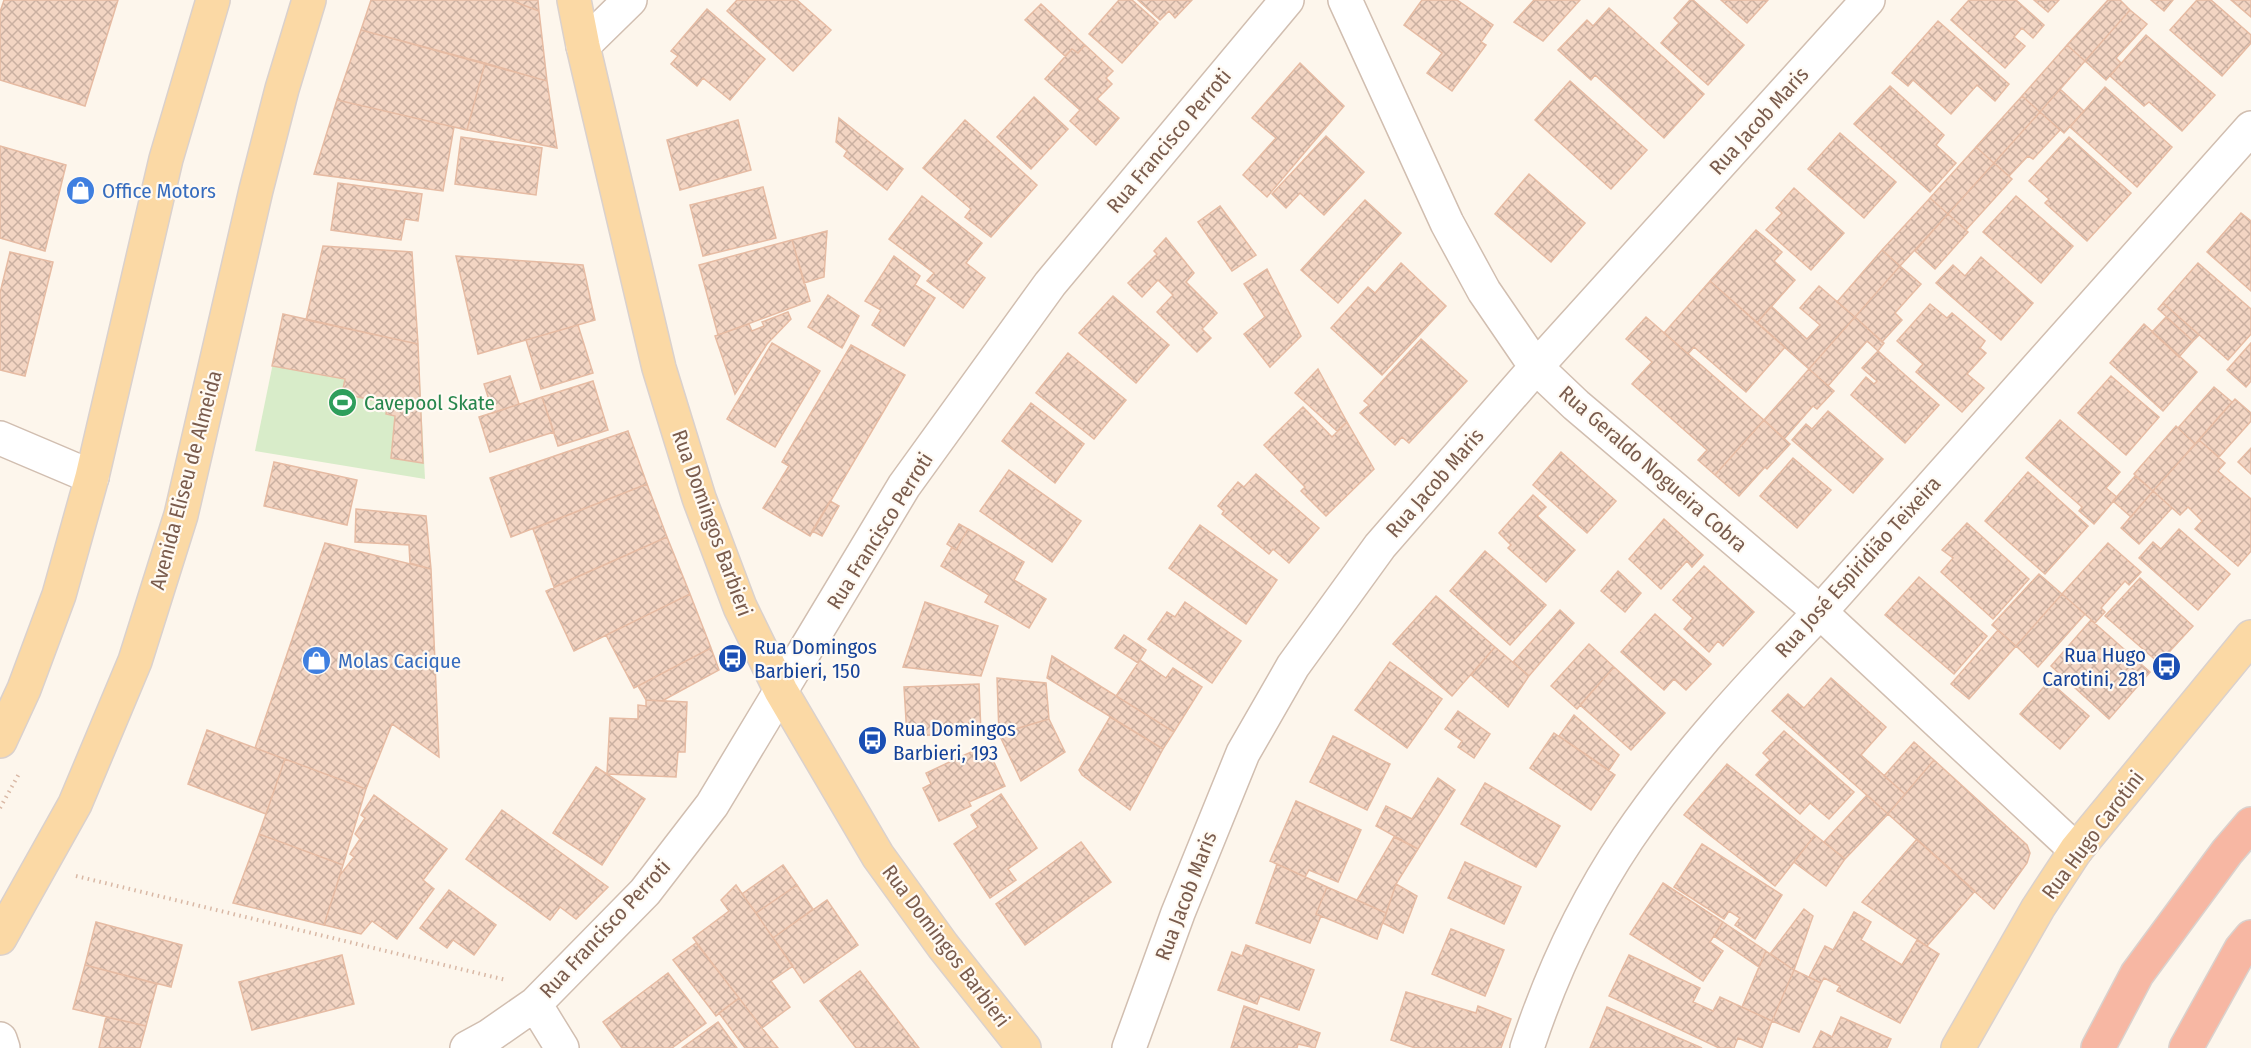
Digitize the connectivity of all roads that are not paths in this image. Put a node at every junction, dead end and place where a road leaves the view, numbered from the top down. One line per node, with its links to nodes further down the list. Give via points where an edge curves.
1 (213, 0): 12 (main road, via 166,159)
2 (309, 0): 20 (main road, Avenida Eliseu de Almeida, via 256,190 181,516 135,661 75,804)
3 (574, 0): 8 (main road, Rua Domingos Barbieri)
4 (630, 0): 8 (street)
5 (1287, 0): 15 (street, Rua Francisco Perroti, via 1050,284 904,486)
6 (1345, 0): 10 (street, Rua Geraldo Nogueira Cobra, via 1447,223 1484,291)
7 (1868, 0): 10 (street, Rua Jacob Maris)
8 (583, 46): 15 (main road, Rua Domingos Barbieri, via 659,368 699,498 740,608)
9 (2251, 128): 13 (street, Rua José Espiridião Teixeira)
10 (1536, 367): 13 (street, Rua Geraldo Nogueira Cobra); 27 (street, Rua Jacob Maris, via 1380,546 1293,666 1243,753)
11 (0, 438): 12 (street)
12 (92, 477): 16 (main road, via 59,596)
13 (1820, 612): 18 (street, Rua Geraldo Nogueira Cobra); 28 (street, Rua José Espiridião Teixeira, via 1698,747 1627,839 1562,958)
14 (2251, 637): 18 (main road, Rua Hugo Carotini)
15 (781, 691): 21 (street, Rua Francisco Perroti, via 712,805 645,892); 26 (main road, Rua Domingos Barbieri, via 878,856)
16 (0, 741)
17 (2251, 824): 30 (highway, via 2137,974)
18 (2076, 850): 29 (main road, Rua Hugo Carotini)
19 (2251, 937): 31 (highway)
20 (0, 938)
21 (542, 997): 24 (street, Rua Francisco Perroti); 25 (street)
22 (0, 1039): 23 (street)
23 (3, 1048)
24 (467, 1048)
25 (562, 1048)
26 (1024, 1048)
27 (1129, 1048)
28 (1527, 1048)
29 (1958, 1048)
30 (2098, 1048)
31 (2187, 1048)

